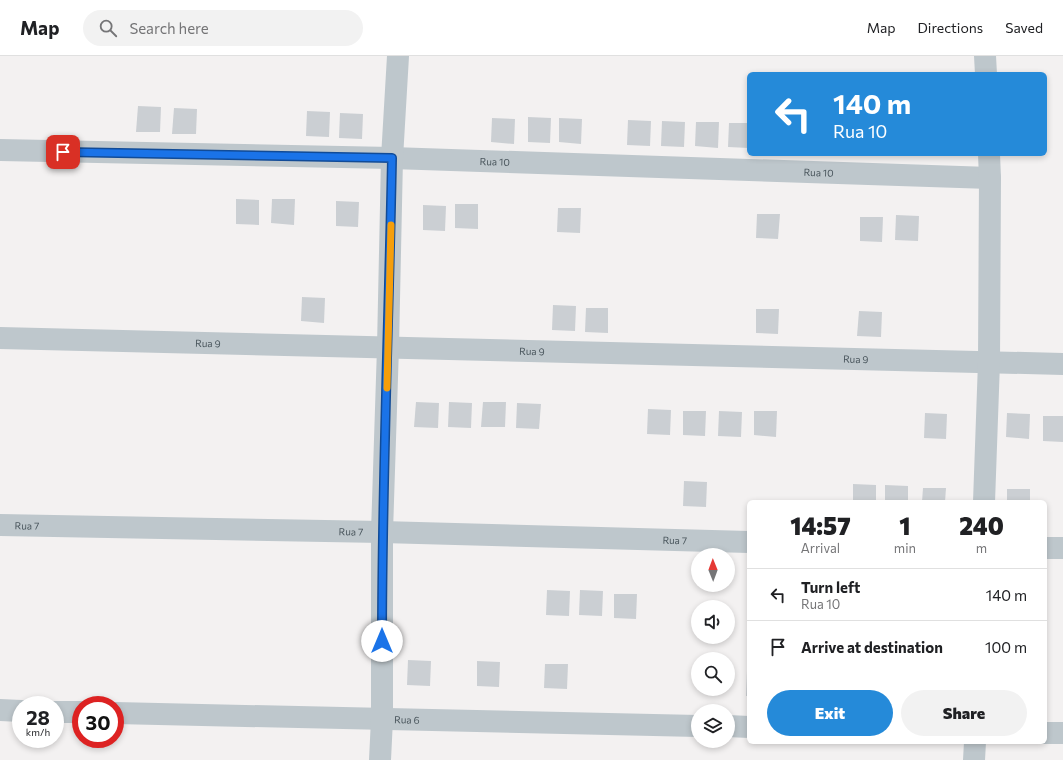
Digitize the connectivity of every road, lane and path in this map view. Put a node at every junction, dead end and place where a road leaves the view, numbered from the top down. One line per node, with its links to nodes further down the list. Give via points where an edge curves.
1 (398, 56): 6 (street)
2 (985, 56): 3 (street)
3 (986, 72)
4 (0, 150): 6 (street, Rua 10)
5 (989, 156): 7 (street)
6 (392, 158): 7 (street, Rua 10); 9 (street)
7 (990, 178): 10 (street)
8 (0, 338): 9 (street, Rua 9)
9 (388, 347): 10 (street, Rua 9); 14 (street)
10 (989, 362): 11 (street, Rua 9); 12 (street)
11 (1063, 364)
12 (984, 500)
13 (0, 525): 14 (street, Rua 7)
14 (382, 532): 15 (street, Rua 7); 21 (street)
15 (747, 542)
16 (1047, 548): 17 (street)
17 (1063, 548)
18 (0, 710): 19 (street)
19 (12, 711)
20 (124, 713): 21 (street, Rua 6)
21 (382, 719): 22 (street, Rua 6); 28 (street)
22 (691, 726)
23 (735, 726): 24 (street)
24 (747, 726)
25 (1047, 733): 26 (street)
26 (1063, 733)
27 (975, 744): 29 (street)
28 (380, 760)
29 (974, 760)

